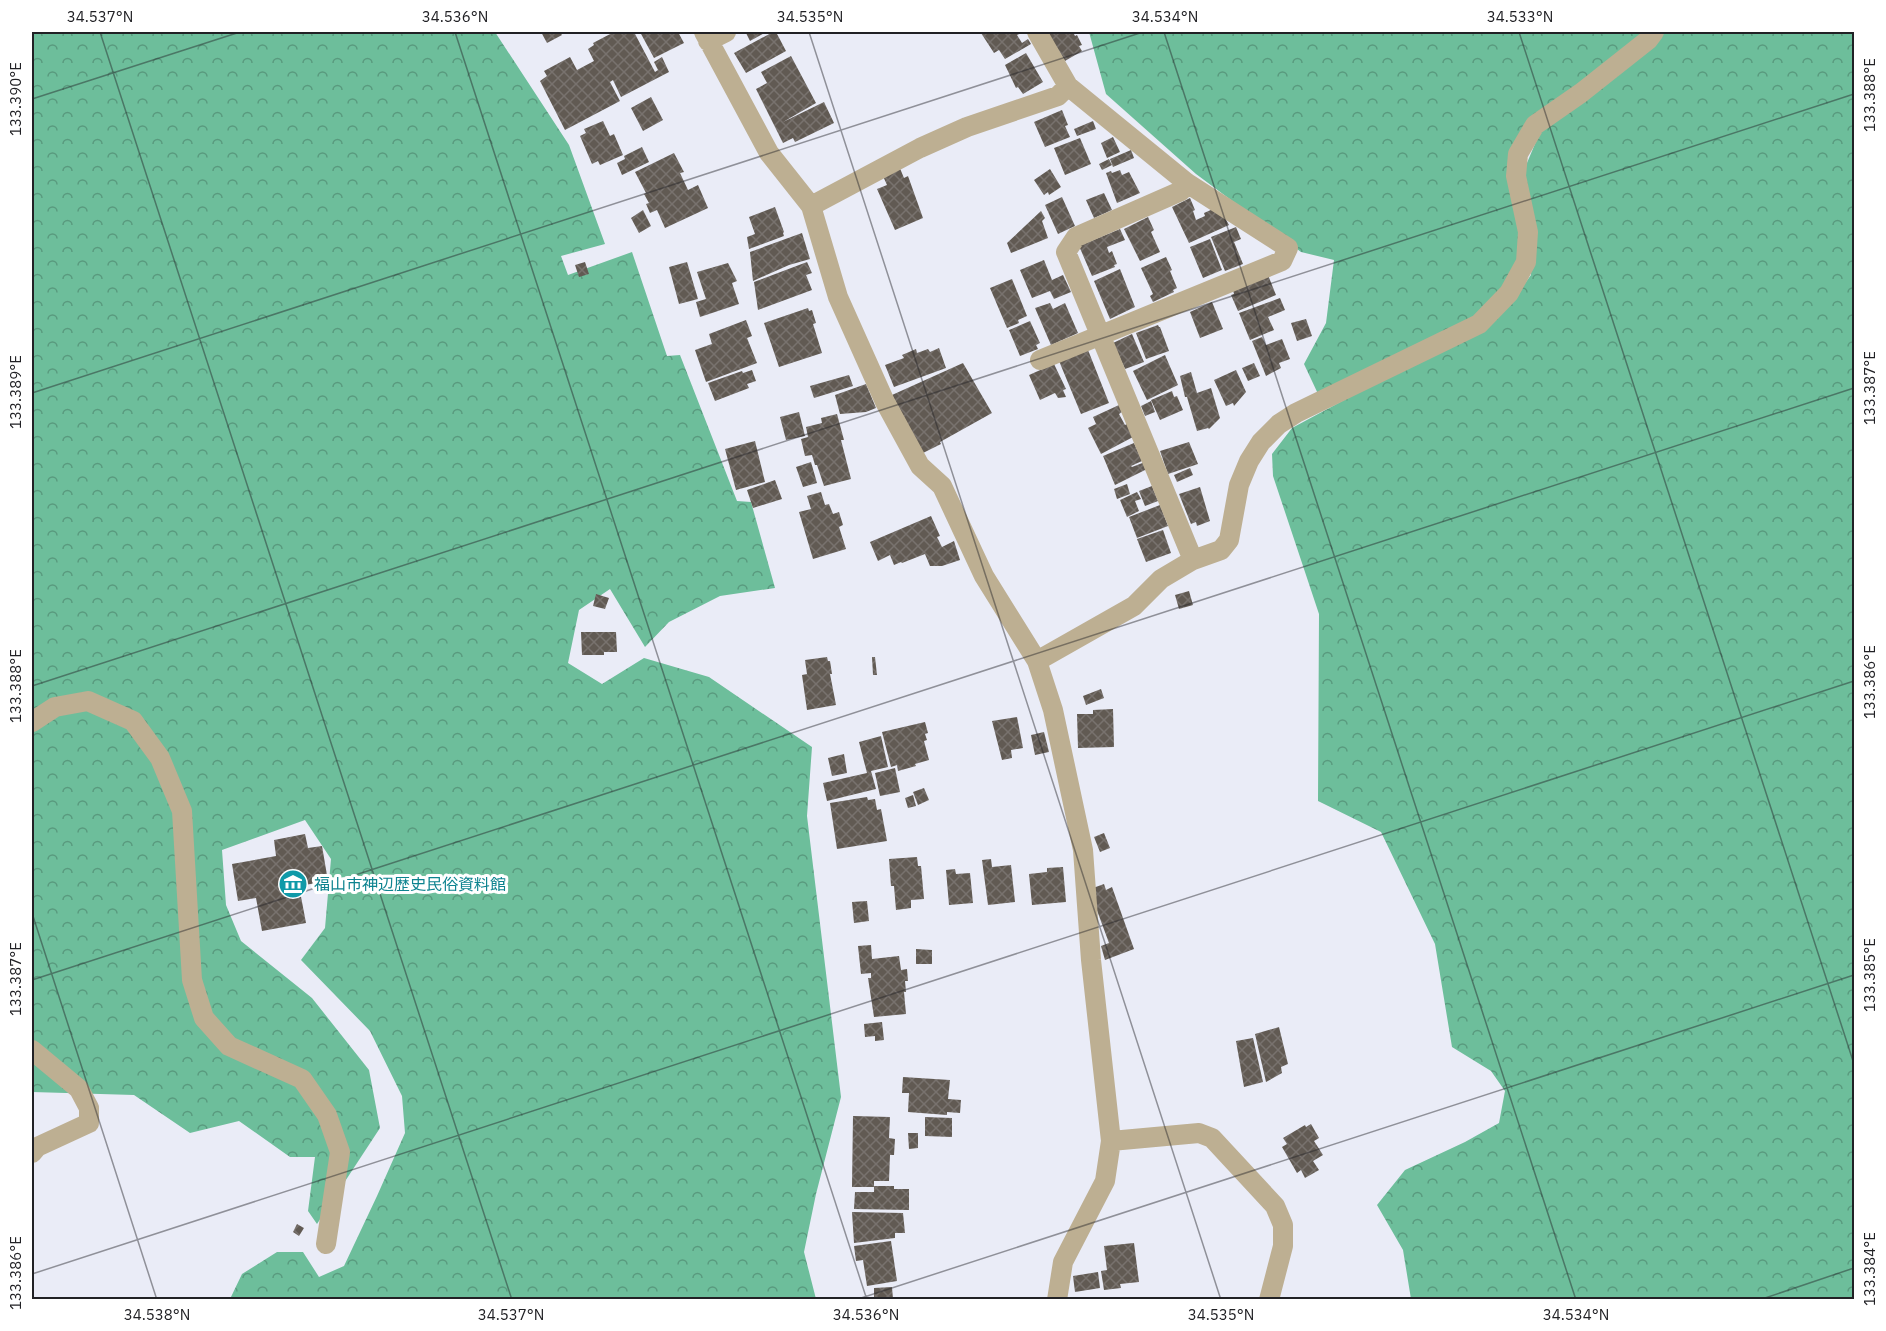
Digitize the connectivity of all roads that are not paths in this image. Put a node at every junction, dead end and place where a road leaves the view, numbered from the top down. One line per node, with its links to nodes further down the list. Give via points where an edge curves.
1 (726, 32): 4 (street)
2 (1037, 32): 5 (street)
3 (1654, 32): 10 (street, via 1581,93 1535,125 1518,154 1516,176 1527,232 1526,262 1509,293 1479,324 1278,424 1249,461 1239,485 1229,540 1221,550)
4 (706, 36): 7 (street, via 769,153)
5 (1068, 86): 6 (street); 7 (street, via 1058,96 967,127 920,148)
6 (1187, 183): 8 (street, via 1181,191 1076,237 1066,252); 8 (street, via 1288,248 1282,261)
7 (811, 206): 11 (street, via 838,297 885,402 920,466 942,486 984,576)
8 (1100, 336): 9 (street); 10 (street)
9 (1040, 360)
10 (1193, 560): 11 (street, via 1161,579 1134,606)
11 (1037, 661): 14 (street, via 1053,710 1083,850)
12 (32, 722): 16 (street, via 55,707 88,701 133,721 160,758 182,811 192,980 204,1018 229,1046 302,1079 327,1115 340,1152)
13 (32, 1050): 15 (street, via 79,1089 89,1108 89,1123)
14 (1111, 1141): 17 (street, via 1105,1181 1062,1262); 18 (street, via 1199,1133 1212,1138 1275,1206 1283,1225 1283,1246)
15 (32, 1153)
16 (326, 1244)
17 (1057, 1299)
18 (1269, 1299)

